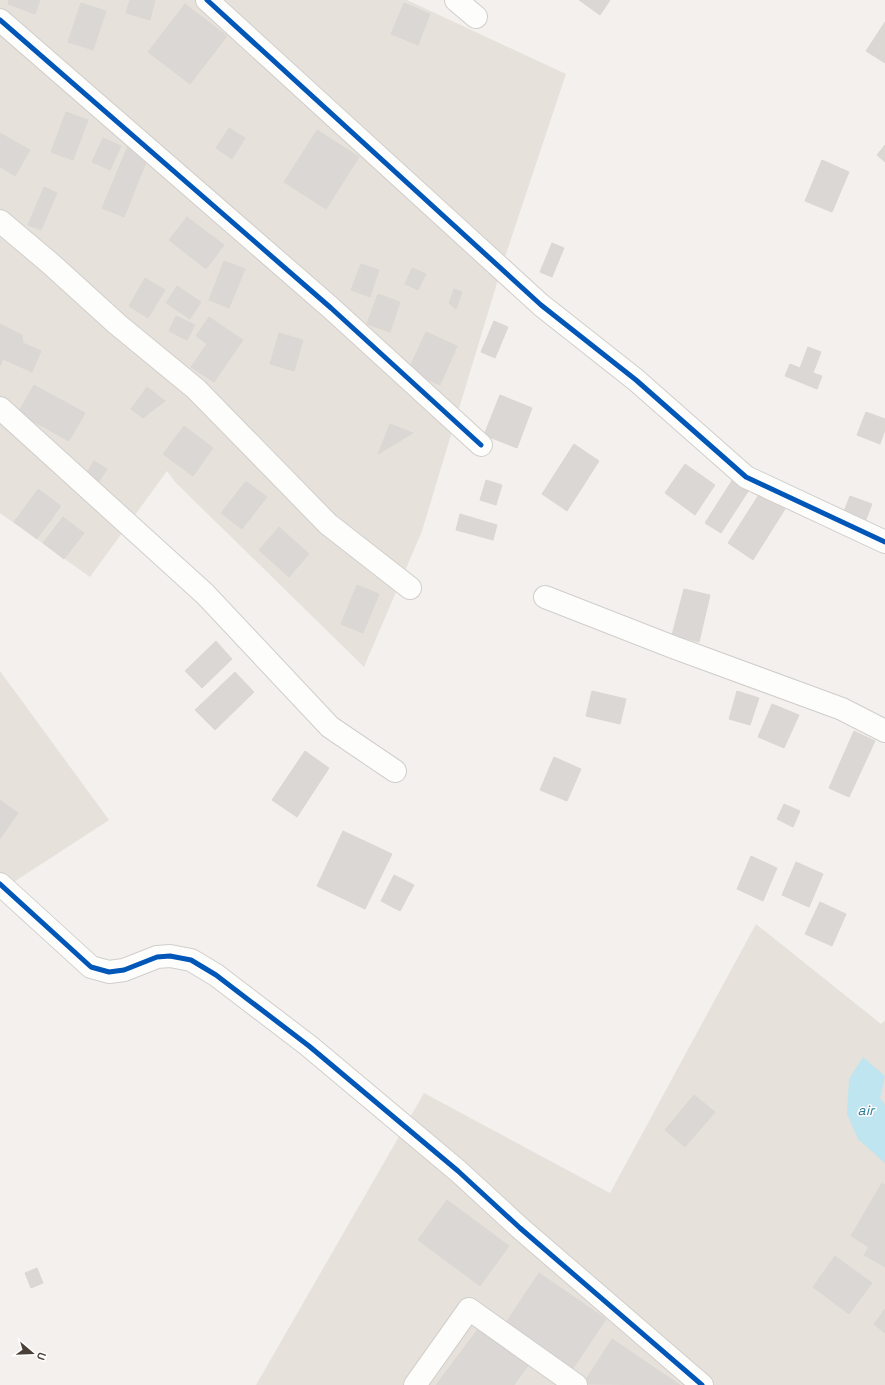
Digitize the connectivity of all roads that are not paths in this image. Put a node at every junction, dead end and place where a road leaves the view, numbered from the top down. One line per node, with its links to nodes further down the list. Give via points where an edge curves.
1 (207, 0): 8 (street, via 541,305 636,380 746,477)
2 (456, 0): 3 (street)
3 (476, 17)
4 (0, 20): 7 (street, via 331,308)
5 (0, 221): 9 (street, via 52,264 117,324 196,389 328,524)
6 (0, 408): 12 (street, via 205,594 330,727)
7 (481, 445)
8 (885, 542)
9 (410, 588)
10 (545, 597): 11 (street, via 673,647 842,708)
11 (885, 731)
12 (395, 771)
13 (0, 884): 16 (street, via 91,967 103,972 124,970 157,957 170,956 191,960 216,976 309,1046 458,1171)
14 (415, 1385): 15 (street, via 469,1309)
15 (576, 1385)
16 (702, 1385)

